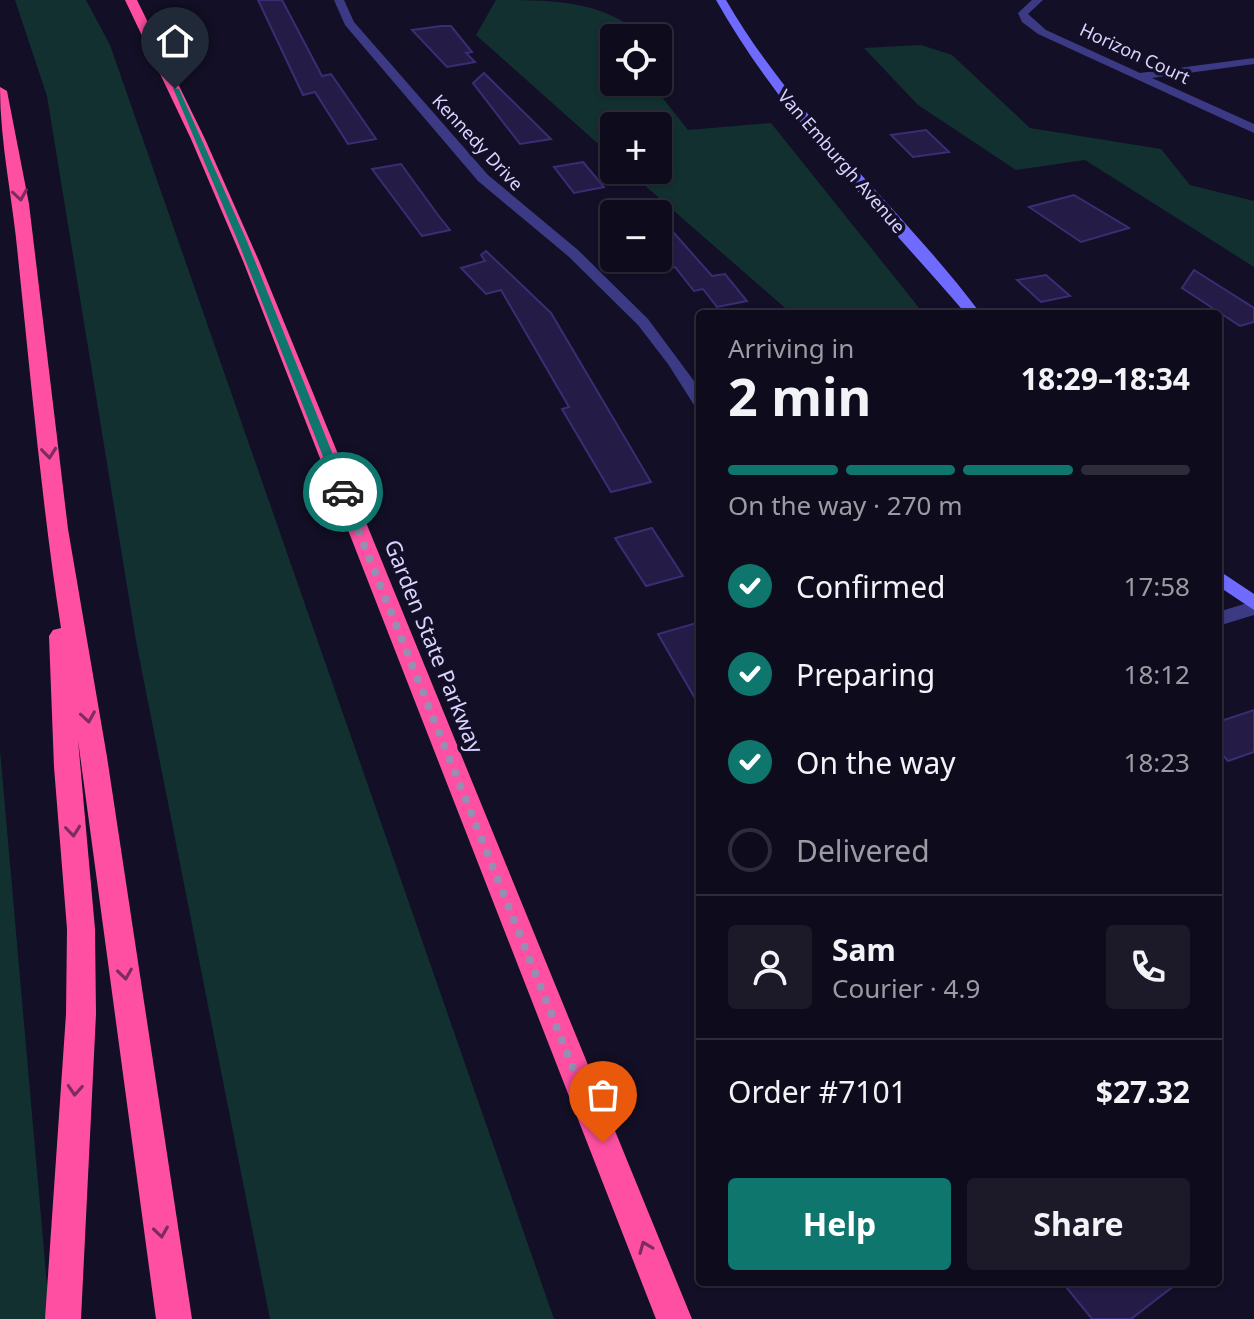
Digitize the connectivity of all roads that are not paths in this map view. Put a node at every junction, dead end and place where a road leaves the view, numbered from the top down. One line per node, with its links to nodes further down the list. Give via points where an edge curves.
1 (131, 0): 17 (highway, Garden State Parkway, one-way to 1, via 251,261)
2 (339, 0): 10 (street, Kennedy Drive, via 349,23 483,178 609,285 675,362)
3 (721, 0): 9 (main road, Van Emburgh Avenue, via 779,89)
4 (1038, 0): 6 (street, Horizon Court, via 1023,13 1032,26)
5 (1254, 61): 6 (street)
6 (1141, 76): 8 (street, Horizon Court)
7 (0, 91): 11 (highway, one-way to 11, via 21,204)
8 (1254, 129)
9 (971, 310)
10 (696, 396)
11 (57, 529): 15 (highway, one-way to 15, via 67,767 81,929); 16 (highway, one-way to 16)
12 (1222, 579): 13 (main road)
13 (1254, 606): 14 (street)
14 (1222, 618)
15 (63, 1319)
16 (174, 1319)
17 (674, 1319)

